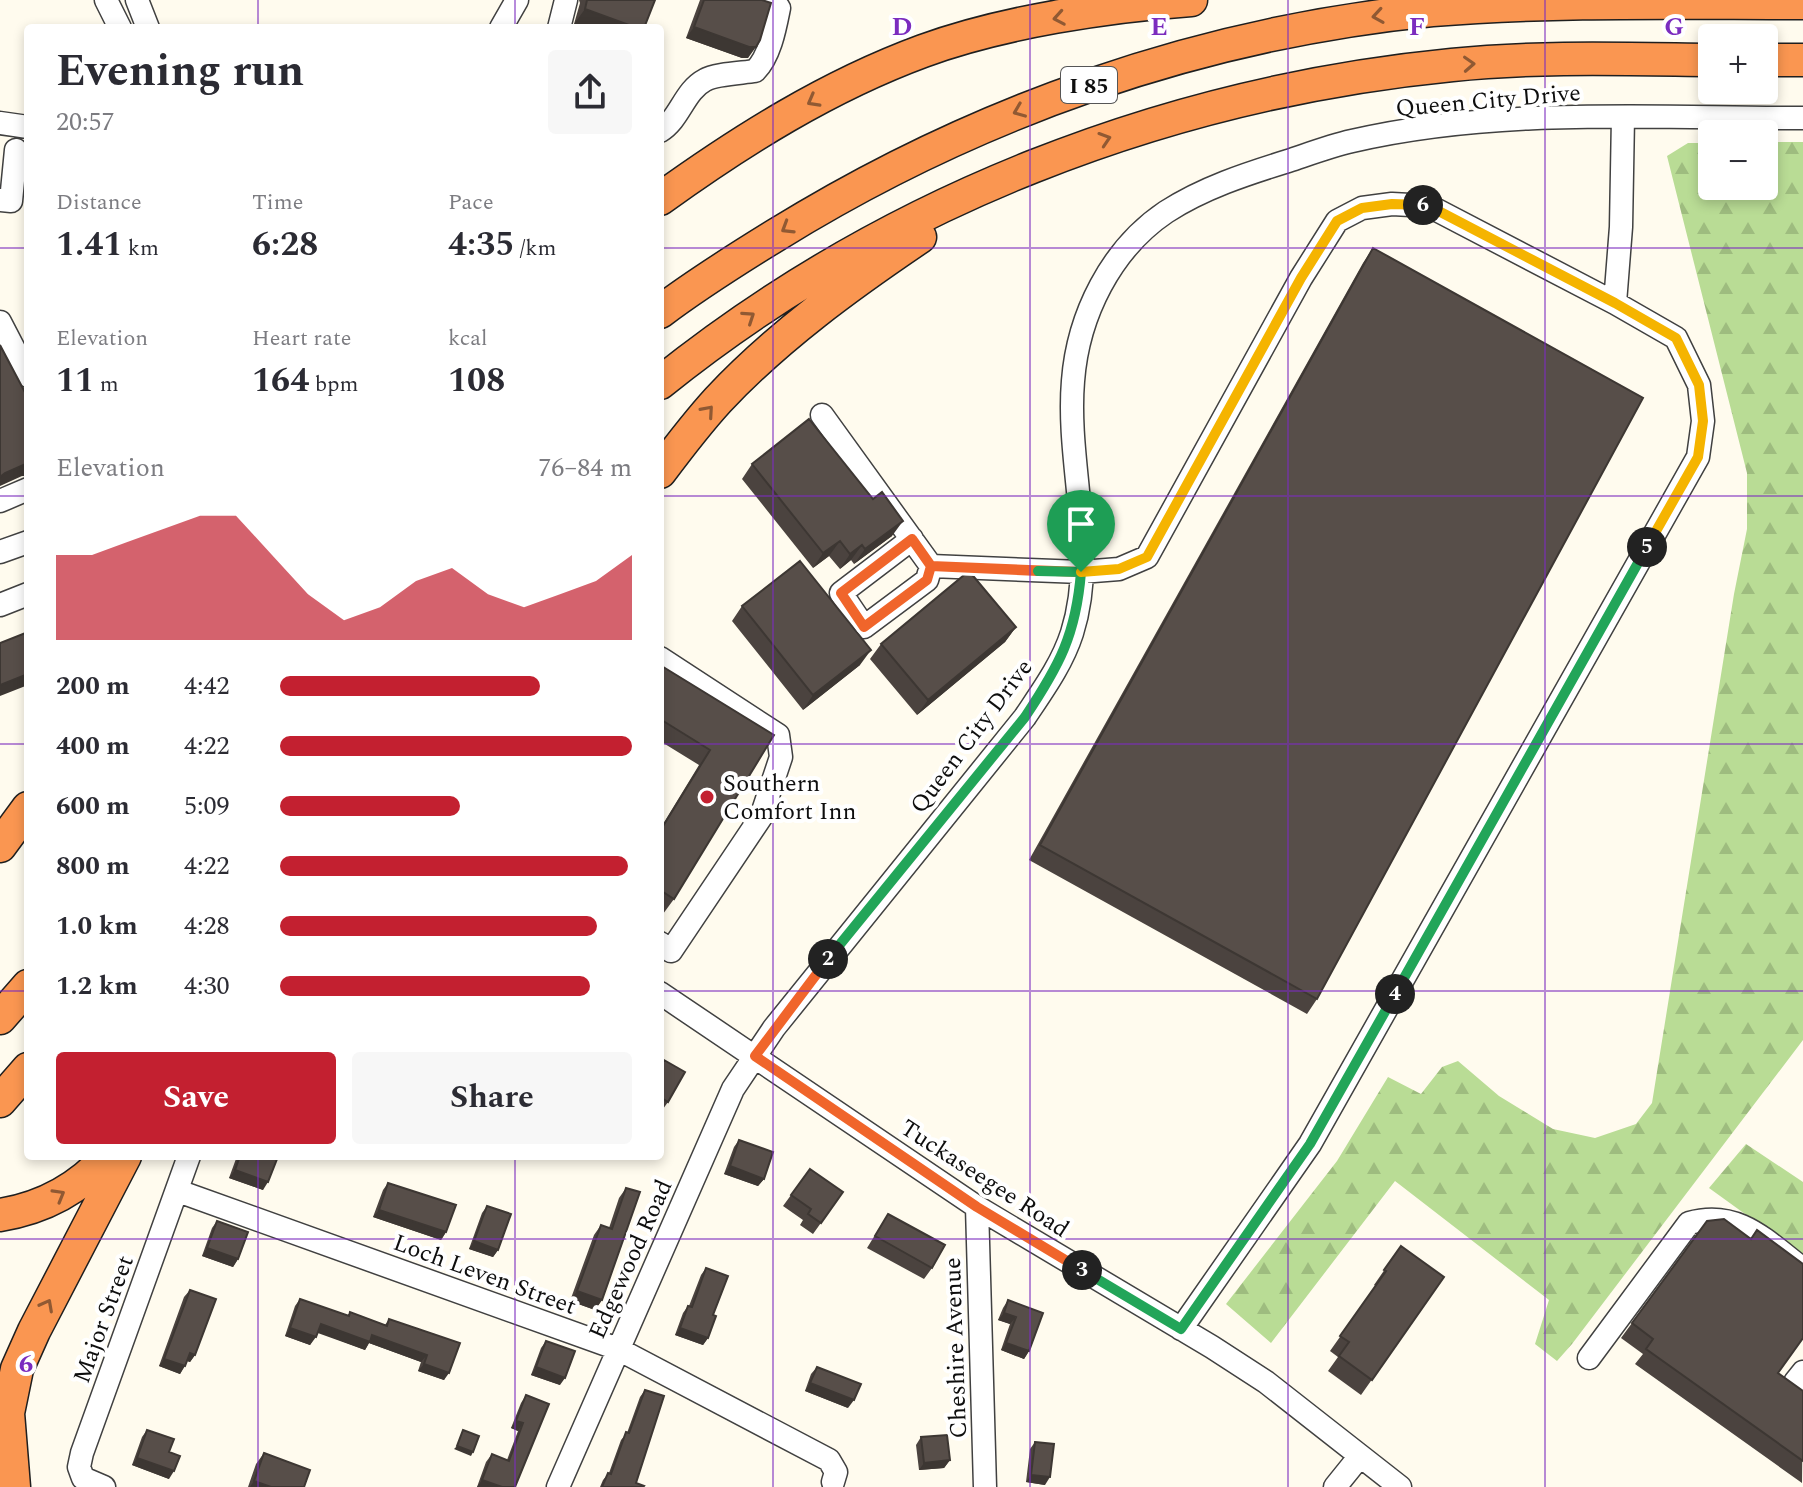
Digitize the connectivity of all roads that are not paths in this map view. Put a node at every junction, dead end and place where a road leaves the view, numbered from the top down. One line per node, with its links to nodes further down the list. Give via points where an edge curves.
1 (106, 0): 9 (street)
2 (137, 0): 10 (street)
3 (517, 0): 11 (street)
4 (566, 0): 12 (street)
5 (773, 0): 20 (street, via 779,8 776,27 761,65 755,71 706,79)
6 (1191, 0): 23 (highway, one-way to 23, via 1028,23 925,50 831,91 770,125)
7 (1553, 1): 8 (highway, I 85); 26 (highway, I 85, one-way to 26, via 1344,22 1195,53 1094,83 982,126 878,176 756,247)
8 (1803, 3)
9 (118, 24)
10 (146, 24)
11 (503, 24)
12 (560, 24)
13 (1698, 60): 22 (highway, I 85, one-way to 13, via 1200,111 1386,73 1525,61)
14 (1778, 60): 15 (highway)
15 (1803, 60)
16 (1623, 117): 17 (street, Queen City Drive); 25 (street); 38 (street, Queen City Drive, via 1458,124 1350,141 1212,188 1165,213 1119,258 1103,282 1077,349 1071,398)
17 (1803, 118)
18 (0, 123): 19 (street)
19 (24, 126)
20 (664, 129)
21 (15, 150): 24 (street, via 11,201)
22 (1026, 168): 29 (highway, I 85, one-way to 22, via 782,295 859,249); 31 (highway, one-way to 22, via 718,400 782,341 885,261)
23 (664, 196)
24 (0, 200)
25 (1615, 303): 38 (street, via 1429,206 1362,208 1337,221 1301,278 1147,557 1119,569); 60 (street, via 1676,338 1699,385 1703,421 1698,457 1310,1144)
26 (664, 309)
27 (0, 322): 28 (street)
28 (24, 368)
29 (664, 382)
30 (822, 415): 34 (street)
31 (664, 467)
32 (24, 491): 33 (street)
33 (0, 501)
34 (912, 539): 37 (street); 37 (street, via 841,593 864,627 927,580)
35 (24, 543): 36 (street)
36 (0, 552)
37 (931, 566): 38 (street)
38 (1081, 572): 50 (street, Queen City Drive, via 1072,633 1033,705)
39 (24, 596): 40 (street)
40 (0, 605)
41 (664, 661): 46 (street, via 778,735 781,757 761,817 671,951)
42 (24, 799): 44 (highway)
43 (24, 813): 45 (highway)
44 (0, 815)
45 (0, 846)
46 (664, 946)
47 (24, 991): 49 (highway)
48 (664, 996): 50 (street, Tuckaseegee Road)
49 (0, 1018)
50 (755, 1056): 57 (street, Tuckaseegee Road); 61 (street, Edgewood Road, via 733,1089)
51 (24, 1074): 52 (highway)
52 (0, 1101)
53 (104, 1160): 58 (highway, one-way to 53, via 54,1199)
54 (123, 1160): 67 (highway, one-way to 54, via 8,1413 17,1369)
55 (188, 1160): 56 (street, Major Street)
56 (178, 1191): 61 (street, Loch Leven Street); 68 (street, Major Street, via 79,1467 83,1478)
57 (977, 1207): 60 (street, Tuckaseegee Road); 70 (street, Cheshire Avenue)
58 (0, 1215)
59 (1803, 1269): 62 (street, via 1747,1226 1708,1218 1689,1223)
60 (1181, 1329): 65 (street, Tuckaseegee Road, via 1266,1382)
61 (618, 1349): 66 (street, Loch Leven Street, via 829,1460 836,1472); 69 (street, Edgewood Road)
62 (1589, 1358)
63 (1803, 1372): 64 (street, via 1795,1382)
64 (1803, 1389)
65 (1360, 1456): 71 (street); 72 (street, Tuckaseegee Road)
66 (833, 1482)
67 (14, 1487)
68 (104, 1487)
69 (558, 1487)
70 (985, 1487)
71 (1335, 1487)
72 (1400, 1487)

